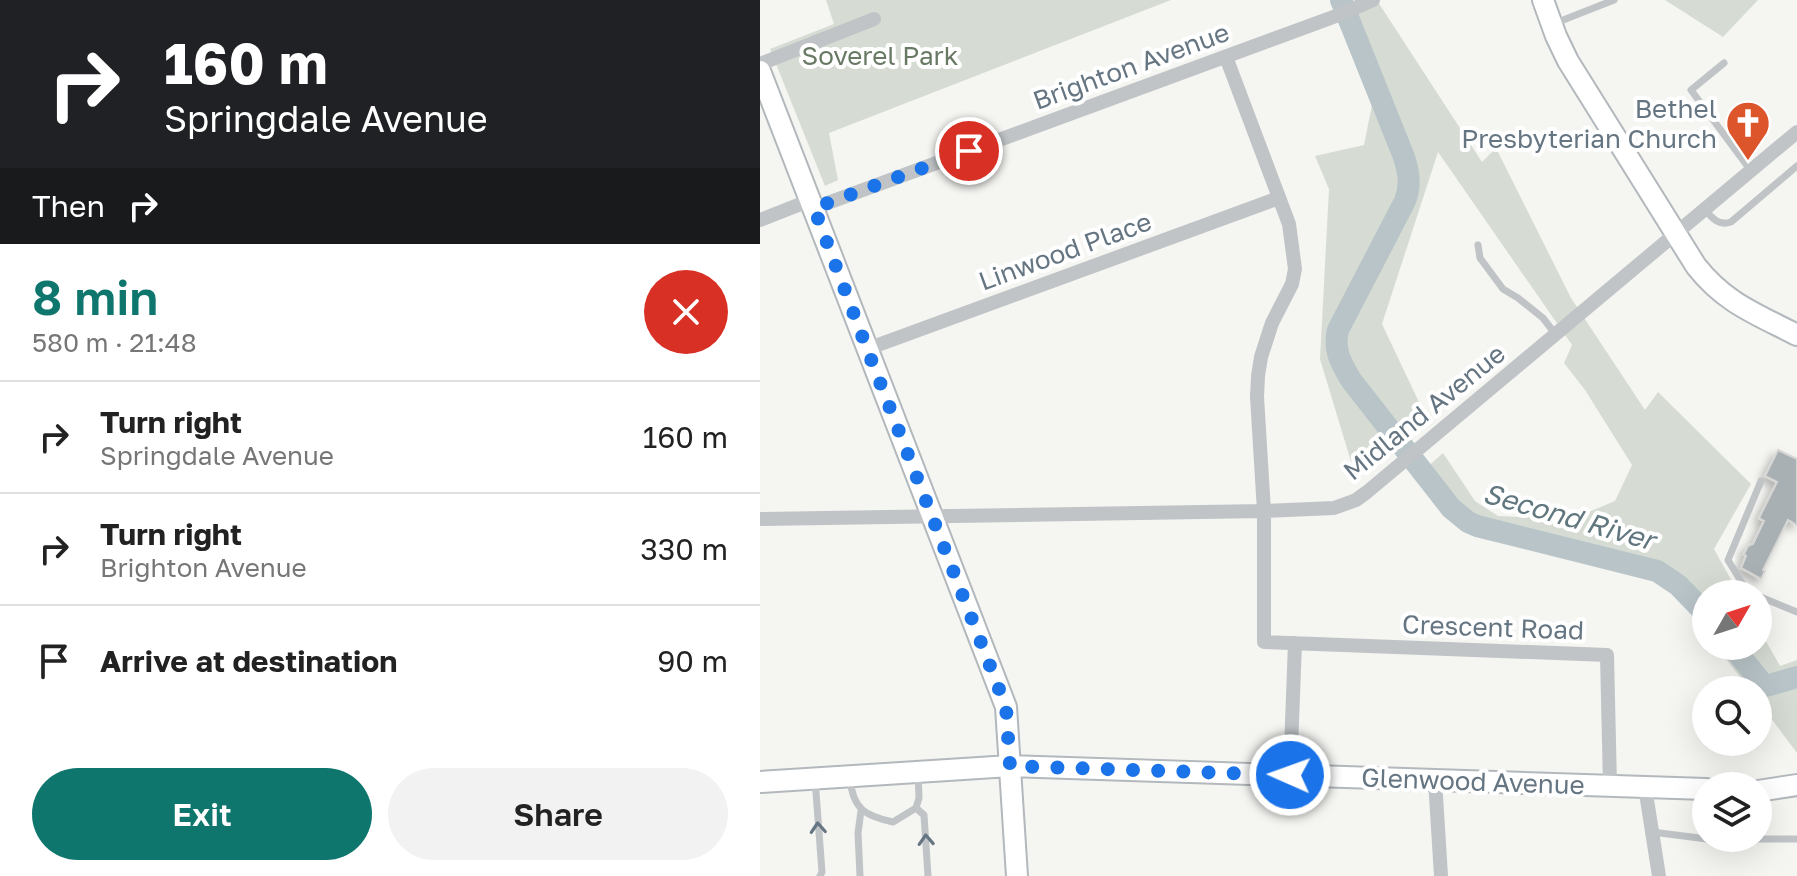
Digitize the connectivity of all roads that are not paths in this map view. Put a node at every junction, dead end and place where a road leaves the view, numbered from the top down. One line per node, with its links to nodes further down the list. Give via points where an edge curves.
1 (1373, 0): 6 (street, Brighton Avenue)
2 (1543, 0): 5 (street)
3 (1614, 0): 5 (lane)
4 (874, 19): 8 (street)
5 (1551, 25): 17 (street)
6 (1226, 57): 13 (street); 14 (street, Brighton Avenue)
7 (1724, 63): 12 (lane, via 1691,90)
8 (760, 64)
9 (760, 71): 14 (street)
10 (1796, 134): 12 (street, Midland Avenue)
11 (1797, 166): 15 (lane, via 1731,222 1715,221)
12 (1751, 171): 15 (street, Midland Avenue)
13 (1279, 198): 21 (street, Linwood Place); 23 (street, via 1295,269 1272,323 1258,376)
14 (812, 204): 16 (street, Brighton Avenue); 21 (street)
15 (1705, 210): 17 (street, Midland Avenue)
16 (760, 220)
17 (1675, 235): 19 (street, Midland Avenue); 20 (street, via 1715,288)
18 (1478, 245): 19 (lane, via 1480,258 1503,289 1543,318)
19 (1556, 335): 23 (street, Midland Avenue, via 1367,492 1334,508)
20 (1797, 335)
21 (867, 349): 24 (street)
22 (1761, 481): 26 (lane, via 1728,560)
23 (1264, 511): 24 (street, Midland Avenue); 29 (street, via 1264,642)
24 (932, 517): 25 (street, Midland Avenue); 30 (street, via 1006,707)
25 (760, 519)
26 (1740, 580)
27 (1772, 602): 28 (lane)
28 (1797, 612)
29 (1295, 643): 32 (street); 38 (street, Crescent Road, via 1607,655)
30 (1010, 766): 31 (street, Glenwood Avenue); 32 (street, Glenwood Avenue); 51 (street)
31 (918, 772): 33 (street, Glenwood Avenue); 42 (lane)
32 (1290, 775): 35 (street, Glenwood Avenue)
33 (850, 777): 34 (street, Glenwood Avenue); 43 (lane)
34 (815, 779): 36 (street, Glenwood Avenue); 48 (lane, one-way to 34)
35 (1435, 780): 38 (street, Glenwood Avenue); 52 (street)
36 (760, 782)
37 (1797, 785): 41 (street)
38 (1610, 786): 39 (street, Glenwood Avenue)
39 (1645, 787): 40 (street, Glenwood Avenue); 44 (street)
40 (1692, 789)
41 (1772, 789)
42 (916, 808): 43 (lane, via 893,822); 50 (lane, one-way to 42, via 924,815)
43 (861, 811): 49 (lane)
44 (1652, 832): 45 (lane); 53 (street)
45 (1692, 836)
46 (1772, 839): 47 (lane)
47 (1797, 839)
48 (820, 876)
49 (860, 876)
50 (928, 876)
51 (1017, 876)
52 (1441, 876)
53 (1659, 876)

